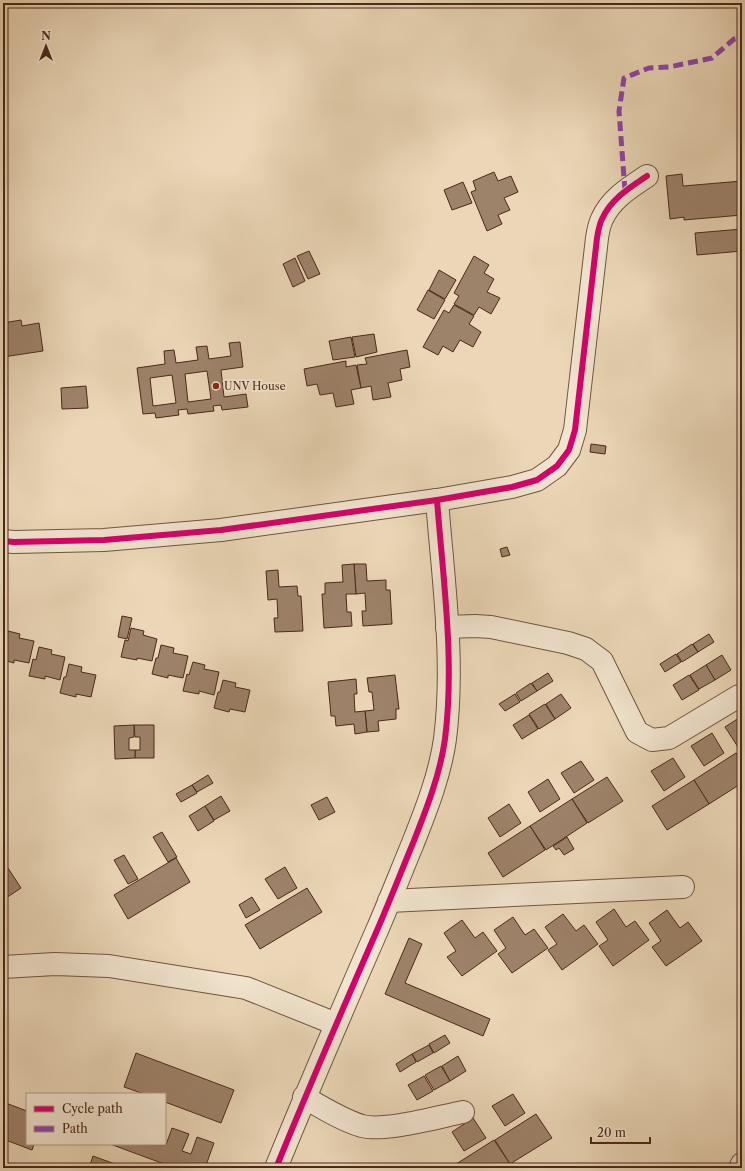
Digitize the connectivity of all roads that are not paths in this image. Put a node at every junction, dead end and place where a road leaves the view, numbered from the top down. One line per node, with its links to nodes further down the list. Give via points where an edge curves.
1 (647, 176): 2 (street, via 625,191 612,204 602,220 597,238 575,430 569,450 557,466 537,480)
2 (437, 500): 3 (street, via 206,531 104,540); 4 (street)
3 (3, 541)
4 (447, 627): 5 (street, via 491,627 586,649 602,662 637,732 652,740 669,738); 7 (street, via 448,689 445,740 432,792)
5 (739, 696)
6 (684, 887): 7 (street)
7 (389, 902): 9 (street)
8 (3, 966): 9 (street, via 109,966 246,988)
9 (336, 1024): 10 (street)
10 (304, 1098): 11 (street, via 346,1120 364,1126 385,1127); 13 (street)
11 (462, 1112)
12 (742, 1164): 14 (street)
13 (276, 1168)
14 (740, 1168)

